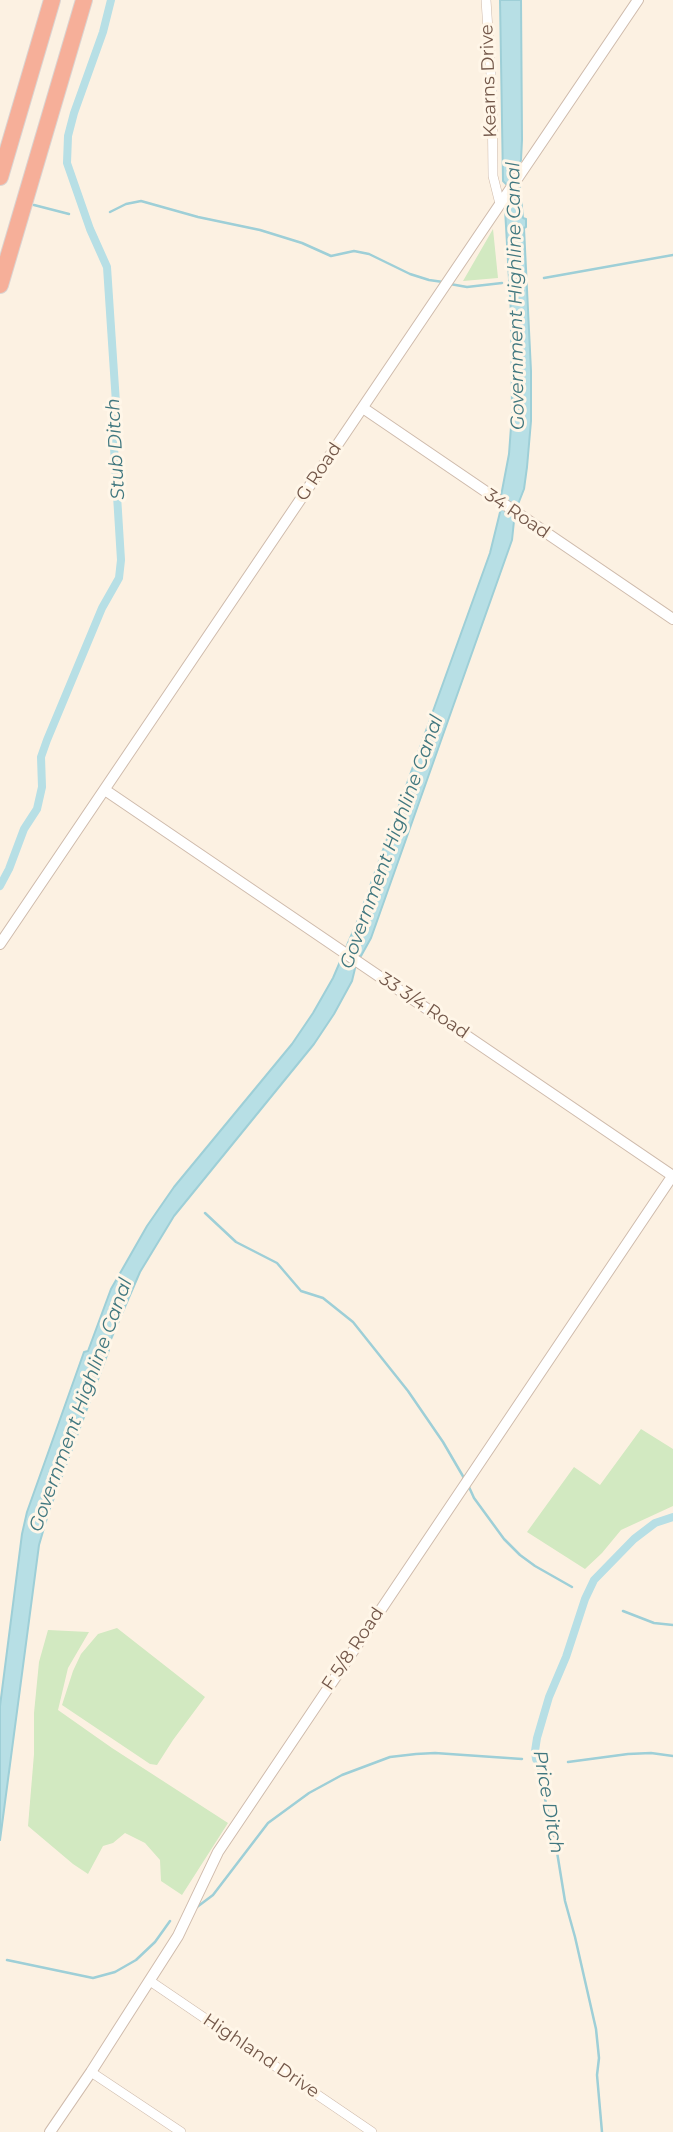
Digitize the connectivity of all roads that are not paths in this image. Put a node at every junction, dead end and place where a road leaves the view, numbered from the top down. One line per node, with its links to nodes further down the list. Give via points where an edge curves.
1 (46, 0): 6 (street)
2 (52, 0): 6 (highway)
3 (84, 0): 9 (highway)
4 (486, 0): 8 (street, Kearns Drive, via 492,163)
5 (638, 0): 8 (street, G Road)
6 (19, 115): 7 (highway)
7 (0, 177)
8 (499, 204): 10 (street, G Road)
9 (0, 285)
10 (363, 408): 11 (street, 34 Road); 12 (street, G Road)
11 (673, 619)
12 (105, 790): 13 (street, G Road); 14 (street, 33 3/4 Road)
13 (0, 944)
14 (673, 1175): 15 (street, F 5/8 Road, via 218,1852 178,1936)
15 (150, 1981): 16 (street, F 5/8 Road); 19 (street, Highland Drive)
16 (91, 2072): 17 (street, F 5/8 Road); 18 (street)
17 (50, 2132)
18 (181, 2132)
19 (372, 2132)

